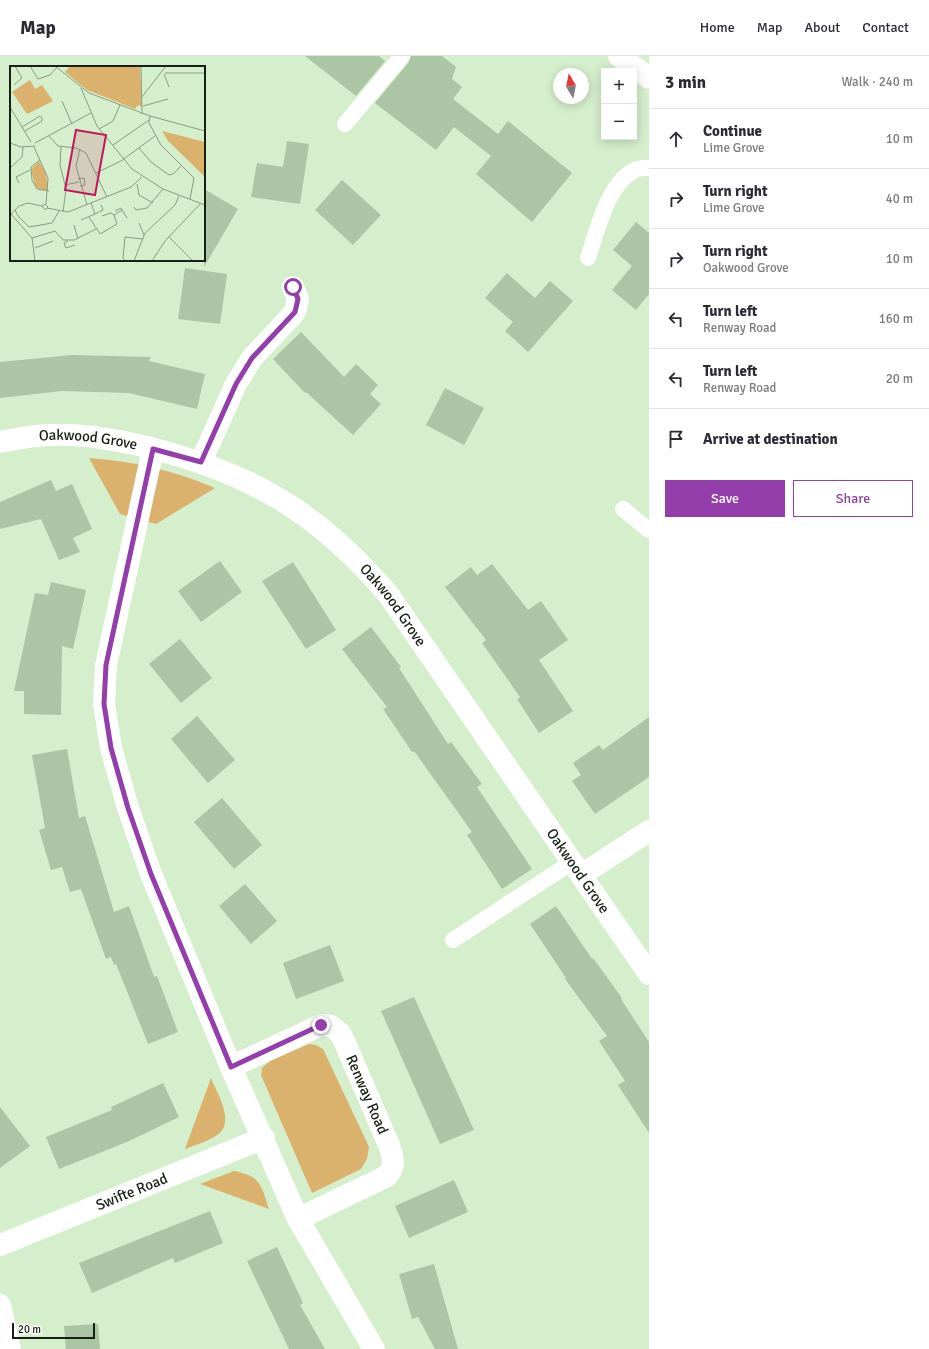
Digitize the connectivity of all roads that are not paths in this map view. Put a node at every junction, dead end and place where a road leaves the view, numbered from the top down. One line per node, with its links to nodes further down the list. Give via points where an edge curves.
1 (402, 56): 4 (lane)
2 (619, 56): 3 (street)
3 (649, 78)
4 (345, 124)
5 (649, 168): 6 (lane, via 637,169 626,176 616,188 602,214)
6 (588, 258)
7 (293, 287): 10 (street, via 298,299 295,312 248,365 236,384)
8 (0, 442): 9 (street, Oakwood Grove, via 37,436 77,436 119,440)
9 (153, 449): 10 (street, Oakwood Grove); 17 (street, via 106,665 104,704 111,748 151,874)
10 (201, 462): 14 (street, Oakwood Grove, via 236,476 278,498 329,534 362,564 388,594)
11 (622, 509): 12 (lane)
12 (649, 530)
13 (649, 831): 14 (street)
14 (577, 868): 15 (lane); 16 (street, Oakwood Grove)
15 (453, 940)
16 (649, 974)
17 (231, 1067): 18 (street); 19 (street, Renway Road, via 321,1025 331,1026 341,1034 389,1145 394,1160 393,1169 387,1176)
18 (264, 1138): 19 (street); 20 (street, Swifte Road)
19 (298, 1219): 23 (street)
20 (0, 1246)
21 (0, 1305): 22 (street)
22 (10, 1349)
23 (374, 1349)

